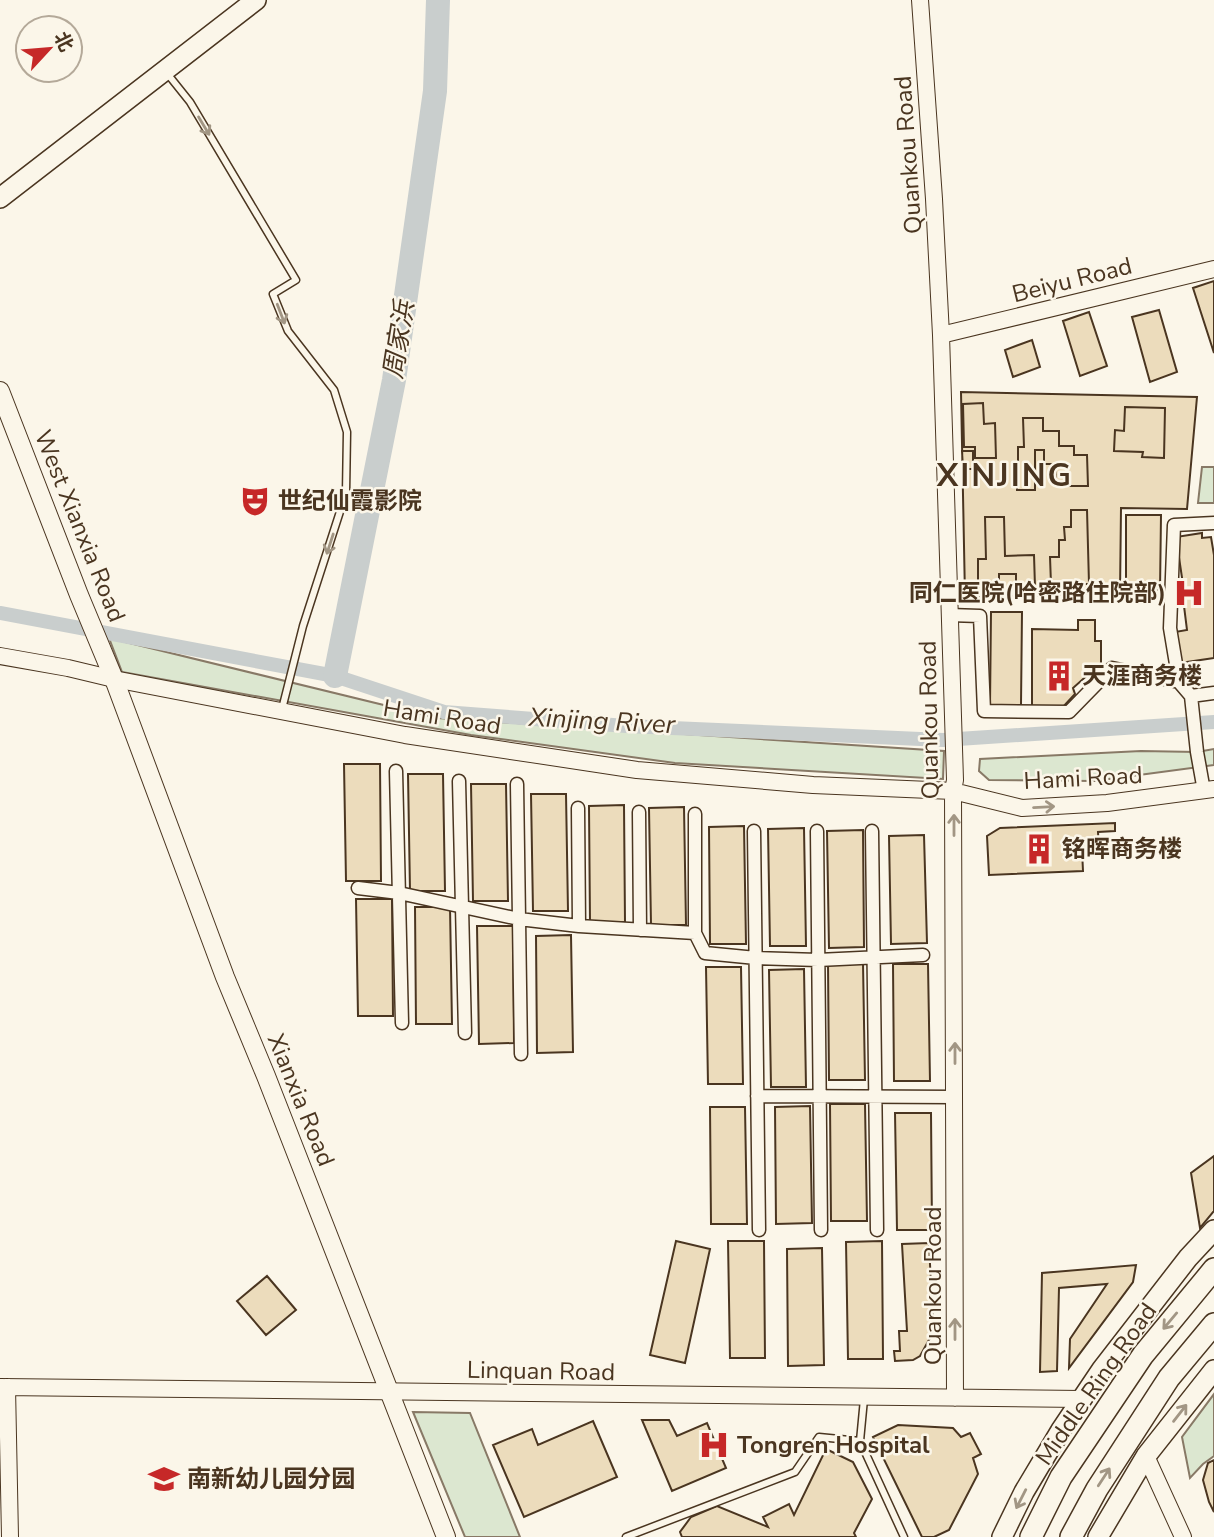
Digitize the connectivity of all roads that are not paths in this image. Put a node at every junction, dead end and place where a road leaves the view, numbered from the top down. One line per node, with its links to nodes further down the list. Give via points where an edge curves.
1 (256, 0): 3 (main road)
2 (920, 0): 6 (street, Quankou Road)
3 (165, 70): 4 (main road); 15 (lane, one-way to 15, via 190,102 296,280 274,294 288,331 334,390 346,432 346,493)
4 (0, 198)
5 (1214, 269): 6 (street, Beiyu Road)
6 (941, 335): 9 (street, Quankou Road)
7 (0, 391): 11 (main road, West Xianxia Road)
8 (1214, 523): 12 (street, via 1174,526 1170,628)
9 (949, 615): 12 (street, via 980,616 984,711 1069,712 1112,668); 19 (street, Quankou Road)
10 (0, 656): 11 (street, Hami Road)
11 (114, 679): 15 (street, Hami Road); 53 (main road, Xianxia Road, via 225,977)
12 (1178, 682): 14 (street)
13 (1214, 693): 14 (street)
14 (1191, 696): 20 (street, via 1197,752)
15 (281, 711): 19 (street, Hami Road, via 637,770 813,785)
16 (396, 771): 28 (street)
17 (459, 781): 29 (street)
18 (517, 784): 30 (street)
19 (954, 785): 20 (street, Hami Road, one-way to 20, via 1022,808); 44 (street, Quankou Road, one-way to 19)
20 (1209, 790)
21 (578, 808): 31 (street)
22 (639, 812): 32 (street)
23 (695, 814): 33 (street)
24 (754, 831): 36 (street)
25 (817, 831): 37 (street)
26 (872, 831): 35 (street)
27 (358, 888): 28 (street)
28 (399, 893): 29 (street); 38 (street)
29 (462, 906): 30 (street); 39 (street)
30 (519, 919): 31 (street); 40 (street)
31 (579, 926): 32 (street)
32 (640, 930): 33 (street)
33 (695, 933): 36 (street, via 705,953)
34 (923, 954): 35 (street)
35 (874, 956): 37 (street); 43 (street)
36 (756, 958): 37 (street); 41 (street)
37 (818, 960): 42 (street)
38 (402, 1023)
39 (465, 1032)
40 (521, 1054)
41 (757, 1096): 42 (street); 45 (street)
42 (820, 1096): 43 (street); 46 (street)
43 (875, 1096): 44 (street); 47 (street)
44 (955, 1097): 55 (street, Quankou Road, one-way to 44)
45 (759, 1230)
46 (821, 1230)
47 (877, 1230)
48 (1214, 1230): 56 (main road)
49 (1214, 1269): 59 (highway, Middle Ring Road, one-way to 59, via 1143,1354)
50 (1214, 1324): 67 (highway, one-way to 50, via 1169,1378)
51 (1214, 1370): 58 (main road, one-way to 51)
52 (4, 1387): 53 (street, Linquan Road); 60 (street)
53 (389, 1392): 54 (street, Linquan Road); 61 (main road, Xianxia Road)
54 (864, 1397): 55 (street, Linquan Road); 57 (lane)
55 (955, 1398): 56 (street, Linquan Road)
56 (1081, 1399): 64 (main road, one-way to 64)
57 (860, 1441): 62 (lane, via 819,1437 795,1472); 63 (lane)
58 (1146, 1456): 68 (main road); 69 (street)
59 (1061, 1477): 65 (highway); 66 (highway, Middle Ring Road)
60 (10, 1537)
61 (446, 1537)
62 (626, 1537)
63 (904, 1537)
64 (1002, 1537)
65 (1025, 1537)
66 (1031, 1537)
67 (1071, 1537)
68 (1098, 1537)
69 (1183, 1537)

